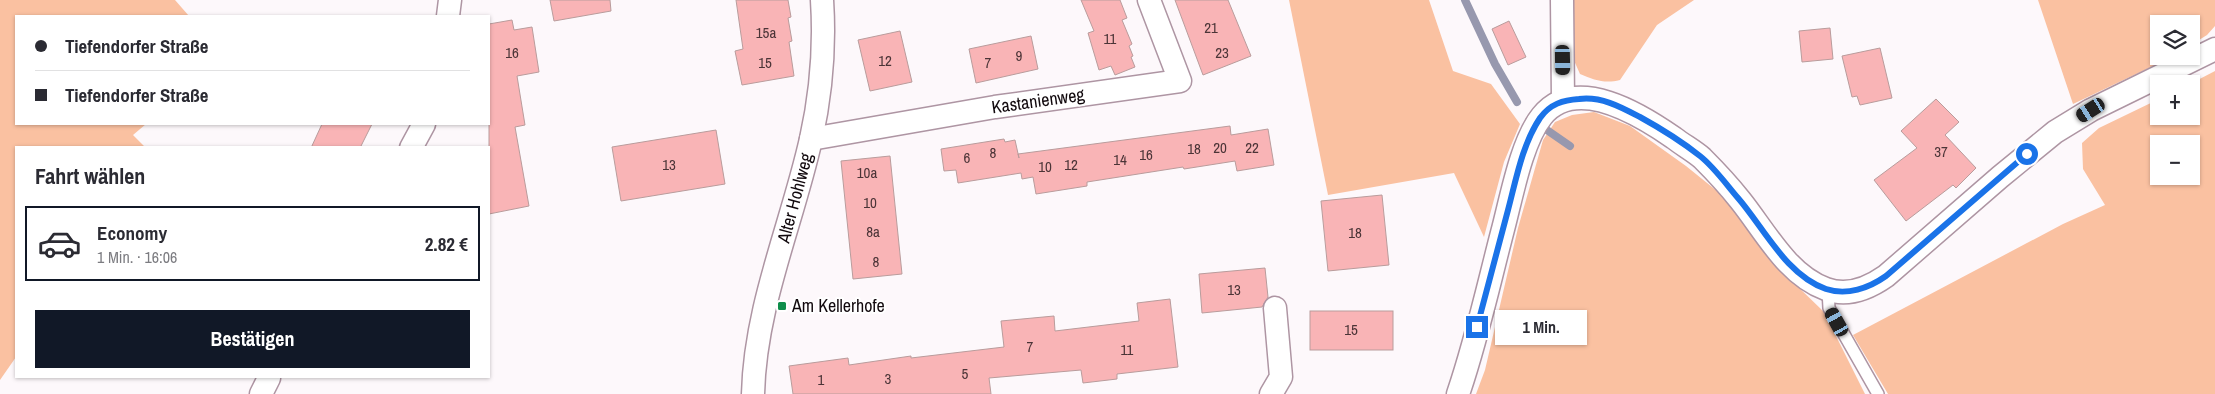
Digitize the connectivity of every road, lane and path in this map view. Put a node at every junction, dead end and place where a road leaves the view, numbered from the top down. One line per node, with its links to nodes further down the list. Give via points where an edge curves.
1 (450, 0): 5 (street)
2 (822, 0): 9 (street, Alter Hohlweg, via 823,57)
3 (1149, 0): 9 (street, Kastanienweg, via 1180,81 995,107)
4 (1562, 0): 7 (street)
5 (448, 15)
6 (2215, 49): 11 (street, via 2091,110 2055,132 1873,285 1846,292)
7 (1564, 100): 11 (street, via 1604,100 1658,127 1701,157 1739,198 1782,256 1810,281); 17 (street, via 1541,117 1522,158)
8 (423, 125): 10 (street)
9 (811, 139): 15 (street, Alter Hohlweg, via 764,308)
10 (412, 146)
11 (1828, 290): 18 (lane, via 1829,308)
12 (1275, 308): 16 (street, via 1281,377)
13 (270, 378): 14 (street)
14 (261, 394)
15 (753, 394)
16 (1271, 394)
17 (1458, 394)
18 (1878, 394)

